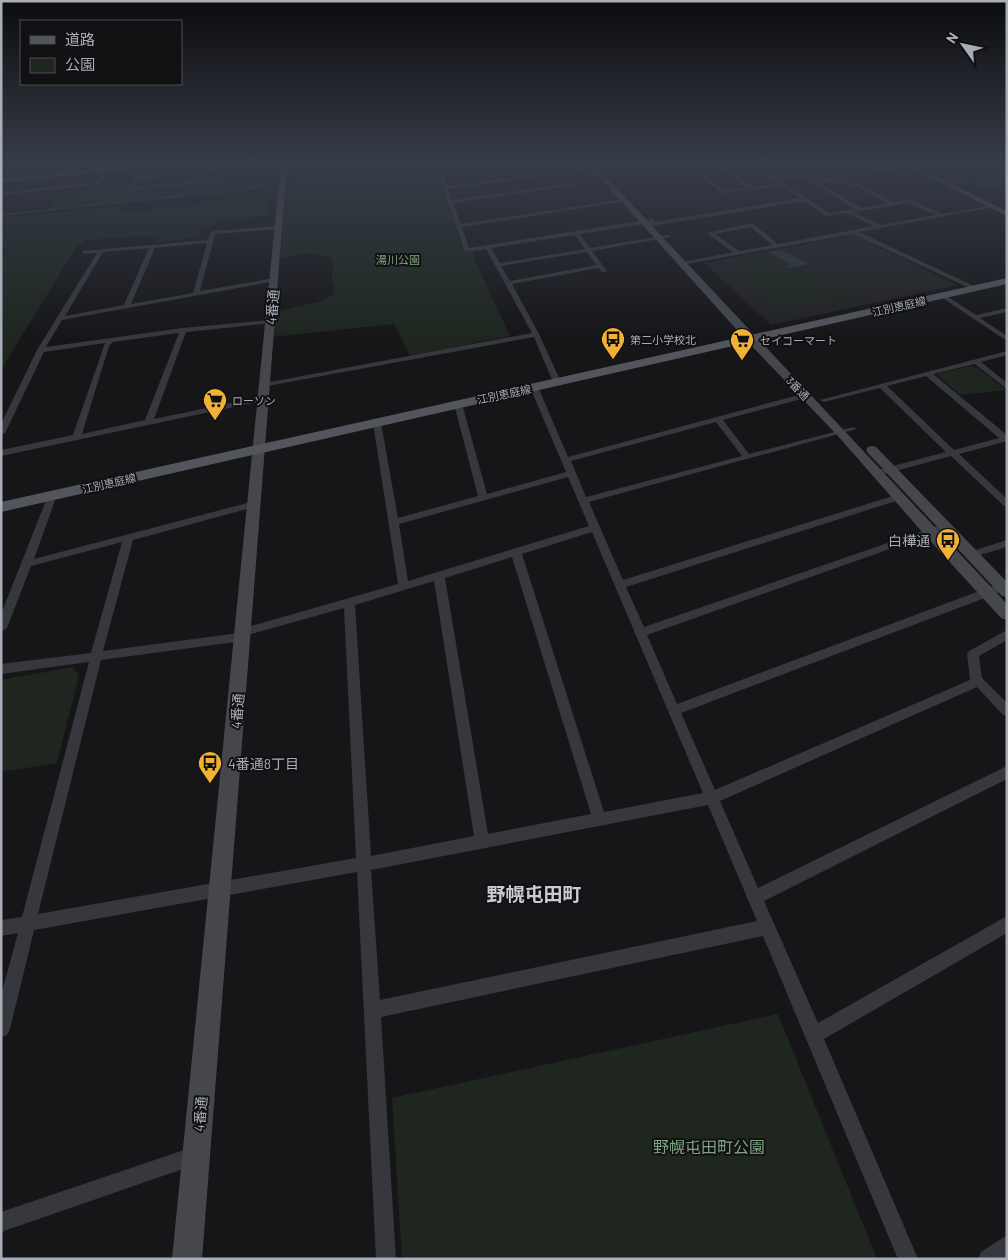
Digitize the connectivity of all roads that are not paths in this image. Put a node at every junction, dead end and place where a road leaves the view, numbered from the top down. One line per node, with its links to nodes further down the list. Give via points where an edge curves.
1 (279, 222): 10 (street, 4番通)
2 (458, 222): 8 (street)
3 (487, 222): 8 (street)
4 (658, 222): 7 (street)
5 (869, 222): 9 (street)
6 (909, 222): 9 (street)
7 (650, 223): 12 (street); 13 (street, 3番通); 14 (street, 3番通)
8 (459, 226): 18 (street, via 468,250)
9 (880, 227): 11 (street)
10 (278, 228): 15 (street, via 213,233); 25 (street, 4番通)
11 (854, 232): 16 (street); 28 (street)
12 (576, 233): 18 (street); 20 (street)
13 (668, 237): 14 (street); 23 (street, 3番通)
14 (658, 238): 20 (street); 23 (street, 3番通)
15 (211, 241): 17 (street); 29 (street)
16 (777, 246): 22 (street); 22 (street, via 752,225 710,233)
17 (152, 247): 19 (street); 31 (street)
18 (488, 247): 24 (street)
19 (101, 250): 21 (street); 34 (street)
20 (588, 250): 24 (street); 27 (street, via 602,269)
21 (84, 252)
22 (738, 253): 23 (street)
23 (686, 262): 38 (street, 3番通)
24 (497, 265): 27 (street)
25 (274, 280): 29 (street); 35 (street, 4番通)
26 (1007, 281): 28 (main road, 江別恵庭線)
27 (508, 283): 37 (street)
28 (974, 288): 30 (main road, 江別恵庭線)
29 (196, 295): 31 (street)
30 (943, 296): 33 (street); 38 (main road, 江別恵庭線)
31 (126, 308): 34 (street)
32 (1007, 310): 33 (street)
33 (975, 317): 39 (street)
34 (59, 319): 41 (street)
35 (271, 322): 36 (street); 46 (street, 4番通)
36 (183, 330): 40 (street); 55 (street)
37 (536, 334): 45 (street); 46 (street)
38 (756, 337): 45 (main road, 江別恵庭線); 50 (street, 3番通); 52 (street, 3番通)
39 (1007, 339)
40 (110, 340): 41 (street); 59 (street)
41 (41, 350): 58 (street)
42 (1007, 353): 43 (street)
43 (976, 361): 44 (street); 49 (street)
44 (927, 374): 47 (street); 60 (street)
45 (556, 382): 48 (main road, 江別恵庭線)
46 (266, 385): 51 (street, 4番通)
47 (881, 385): 52 (street); 63 (street)
48 (534, 387): 53 (main road, 江別恵庭線); 65 (street)
49 (1007, 387)
50 (806, 395): 54 (street); 57 (street, 3番通)
51 (264, 398): 55 (street); 61 (street, 4番通)
52 (824, 400): 57 (street, 3番通)
53 (458, 404): 56 (main road, 江別恵庭線); 69 (street)
54 (718, 419): 64 (street); 65 (street)
55 (149, 420): 59 (street)
56 (377, 422): 61 (main road, 江別恵庭線); 75 (street)
57 (847, 431): 64 (street); 66 (street, 3番通)
58 (1, 433)
59 (77, 436): 62 (street)
60 (1006, 439): 63 (street)
61 (260, 449): 68 (main road, 江別恵庭線); 72 (street, 4番通)
62 (1, 453)
63 (952, 453): 66 (street); 73 (street)
64 (747, 457): 71 (street)
65 (566, 460): 67 (street)
66 (884, 471): 70 (street, 3番通); 76 (street, 3番通)
67 (572, 473): 69 (street); 71 (street)
68 (52, 495): 74 (main road, 江別恵庭線); 83 (street)
69 (483, 497): 75 (street)
70 (899, 497): 78 (street, 3番通); 85 (street)
71 (584, 501): 77 (street)
72 (255, 504): 79 (street); 93 (street, 4番通)
73 (1007, 504)
74 (1, 507)
75 (394, 522): 86 (street)
76 (942, 527): 78 (street); 82 (street, 3番通)
77 (595, 528): 81 (street); 85 (street)
78 (929, 532): 88 (street, 3番通); 92 (street)
79 (128, 538): 83 (street); 95 (street)
80 (1007, 543): 82 (street)
81 (516, 552): 84 (street); 102 (street)
82 (970, 555): 87 (street, 3番通)
83 (27, 564): 91 (street)
84 (438, 576): 86 (street); 103 (street)
85 (620, 585): 92 (street)
86 (404, 586): 89 (street)
87 (1004, 589): 88 (street)
88 (986, 592): 90 (street, 3番通); 98 (street)
89 (349, 604): 93 (street); 104 (street)
90 (1007, 614)
91 (1, 628)
92 (640, 633): 98 (street)
93 (243, 634): 95 (street); 105 (street, 4番通)
94 (1007, 634): 97 (street, via 973,654)
95 (96, 656): 96 (street); 107 (street)
96 (1, 669)
97 (976, 679): 99 (street); 101 (street, via 977,682)
98 (674, 710): 101 (street)
99 (1007, 712)
100 (1007, 772): 106 (street)
101 (712, 798): 102 (street); 106 (street)
102 (599, 819): 103 (street)
103 (482, 841): 104 (street)
104 (364, 864): 105 (street); 111 (street)
105 (221, 889): 107 (street); 114 (street, 4番通)
106 (755, 897): 109 (street)
107 (28, 923): 110 (street); 112 (street)
108 (1007, 924): 113 (street)
109 (767, 927): 111 (street); 113 (street)
110 (1, 928)
111 (372, 1010): 118 (street)
112 (1, 1029)
113 (814, 1035): 119 (street)
114 (196, 1155): 115 (street); 117 (street, 4番通)
115 (1, 1222)
116 (1007, 1245): 120 (street)
117 (187, 1259)
118 (386, 1259)
119 (908, 1259)
120 (988, 1259)

